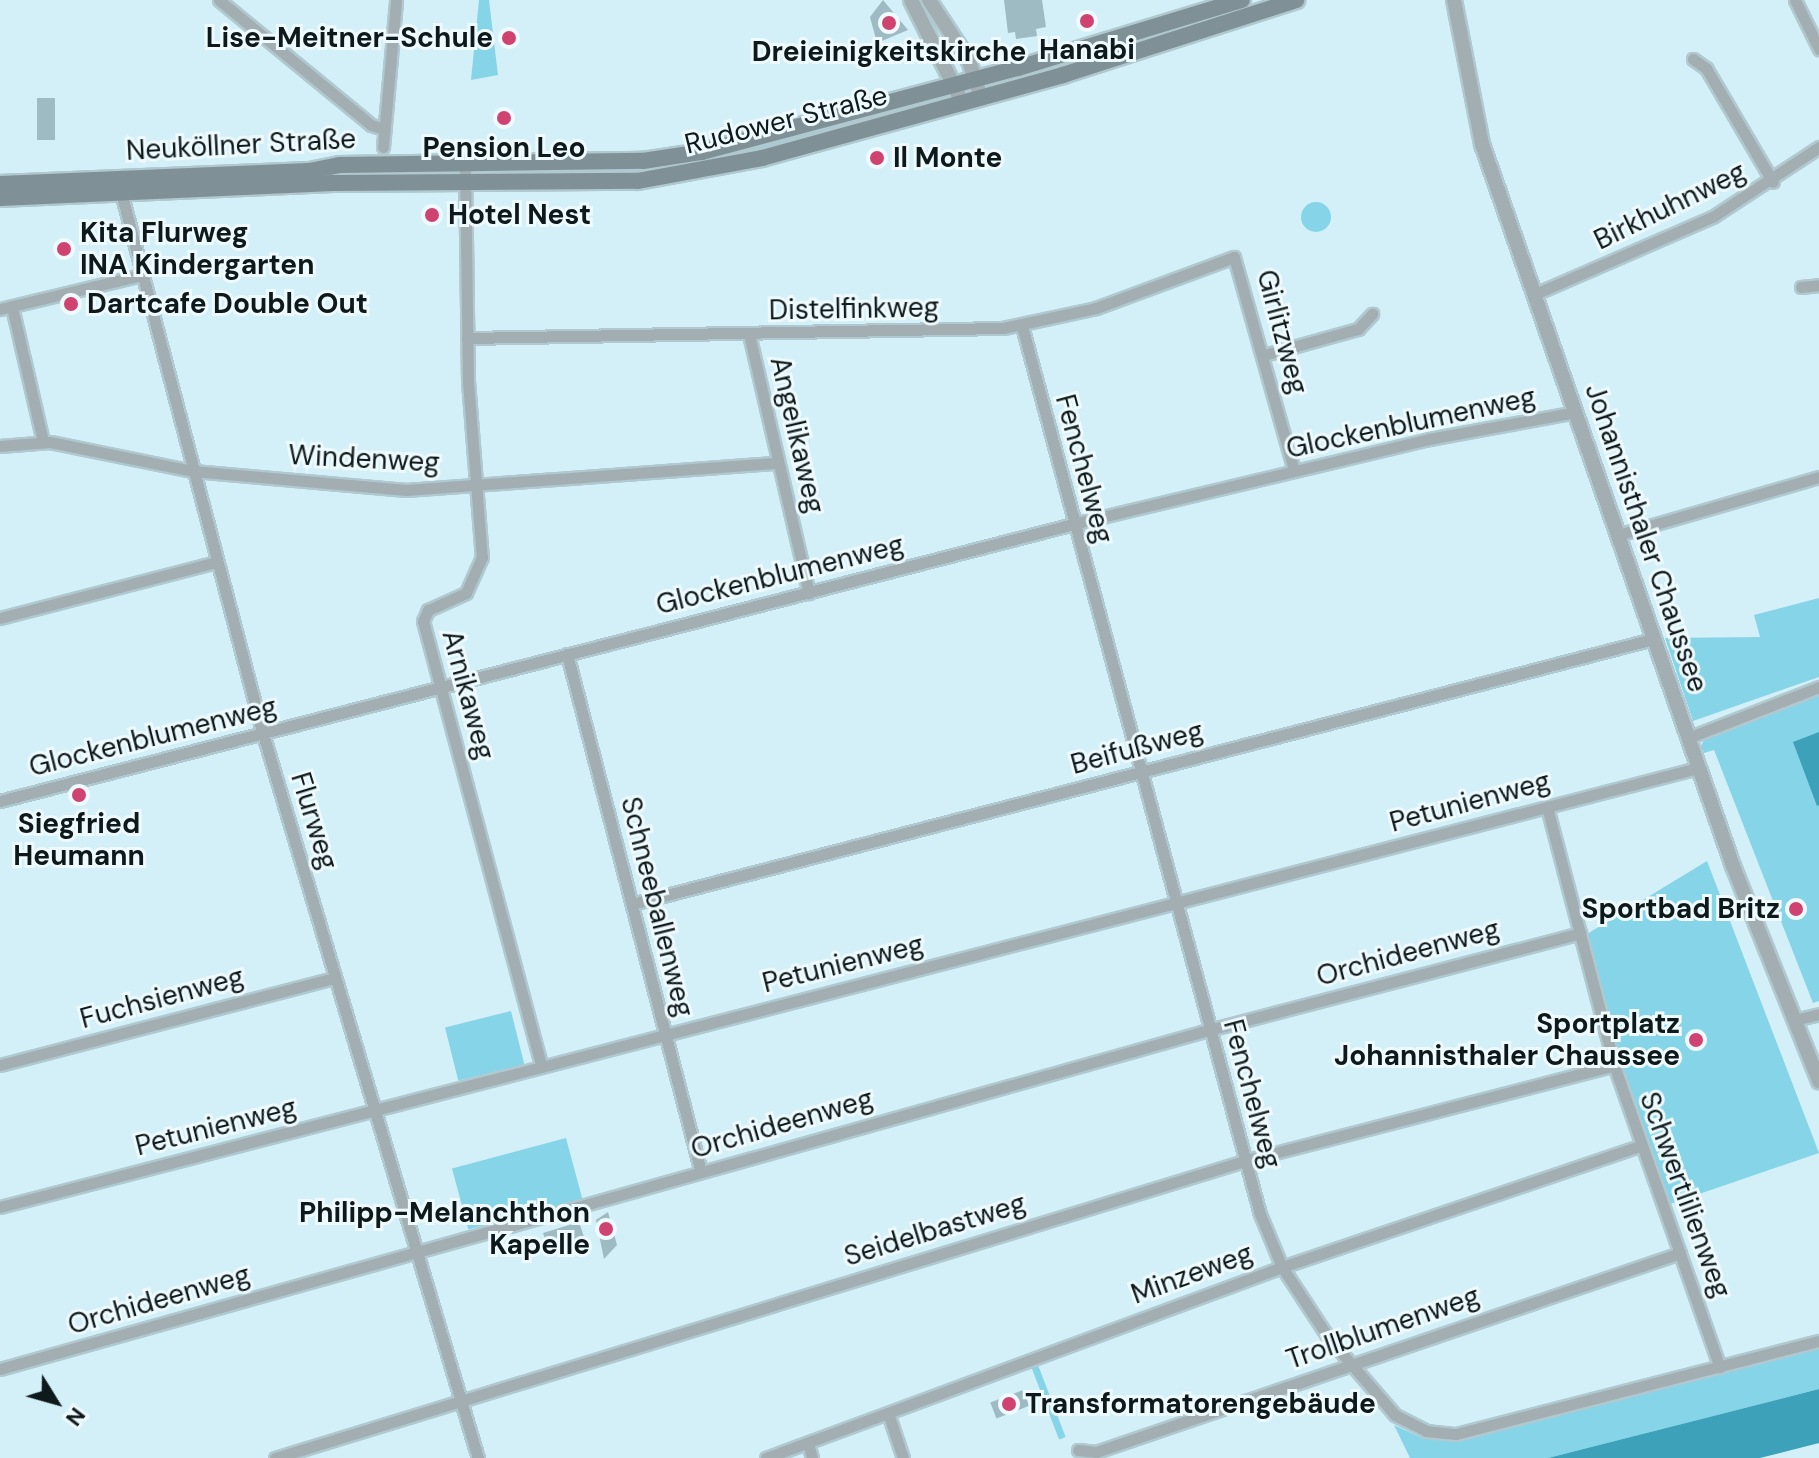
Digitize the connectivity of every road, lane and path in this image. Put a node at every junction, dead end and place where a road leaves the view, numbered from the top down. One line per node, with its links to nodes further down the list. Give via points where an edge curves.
1 (219, 0): 21 (street)
2 (396, 0): 21 (street)
3 (911, 0): 16 (street)
4 (929, 0): 14 (street)
5 (1242, 0): 9 (main road, Rudower Straße)
6 (1296, 0): 10 (main road, Rudower Straße)
7 (1795, 0): 11 (street)
8 (1455, 1): 38 (street, Johannisthaler Chaussee, via 1482,144)
9 (1198, 15): 10 (main road); 13 (main road, Rudower Straße)
10 (1204, 33): 15 (main road, Rudower Straße)
11 (1819, 49)
12 (1693, 59): 29 (street, via 1706,68)
13 (1027, 65): 14 (main road, Rudower Straße); 15 (main road)
14 (976, 79): 16 (main road, Rudower Straße); 17 (street)
15 (1032, 84): 17 (main road, Rudower Straße)
16 (954, 85): 18 (street); 19 (main road, Rudower Straße)
17 (981, 97): 18 (main road, Rudower Straße)
18 (962, 102): 20 (main road, Rudower Straße)
19 (883, 104): 20 (main road); 23 (main road, Rudower Straße)
20 (888, 122): 27 (main road, Rudower Straße)
21 (384, 129): 24 (street)
22 (1819, 147): 29 (street, Birkhuhnweg)
23 (702, 152): 26 (main road, Rudower Straße, via 608,164); 27 (main road)
24 (382, 155): 25 (main road, Neuköllner Straße); 28 (street); 32 (main road, Neuköllner Straße)
25 (465, 166): 26 (main road, Neuköllner Straße); 31 (street, Arnikaweg)
26 (484, 166)
27 (704, 170): 31 (main road, Rudower Straße, via 638,181)
28 (382, 182): 31 (main road, Neuköllner Straße); 32 (main road, Neuköllner Straße)
29 (1773, 182): 38 (street, Birkhuhnweg, via 1714,216)
30 (0, 184): 32 (main road, Neuköllner Straße)
31 (465, 184): 43 (street, Arnikaweg)
32 (120, 185): 33 (main road, Neuköllner Straße); 35 (street, Flurweg)
33 (0, 198)
34 (1231, 256): 41 (street, Distelfinkweg, via 1096,308); 44 (street, Girlitzweg, via 1237,258)
35 (142, 275): 39 (street); 50 (street, Flurweg)
36 (1819, 285): 37 (street)
37 (1801, 287)
38 (1535, 294): 45 (street, Johannisthaler Chaussee)
39 (6, 308): 46 (street)
40 (1372, 314): 44 (street, via 1358,329)
41 (1022, 326): 42 (street, Distelfinkweg); 53 (street, Fenchelweg)
42 (749, 334): 43 (street, Distelfinkweg); 48 (street, Angelikaweg)
43 (467, 338): 52 (street, Arnikaweg)
44 (1264, 355): 49 (street, Girlitzweg)
45 (1576, 412): 49 (street, Glockenblumenweg); 54 (street, Johannisthaler Chaussee)
46 (43, 441): 47 (street, Windenweg); 50 (street, Windenweg)
47 (0, 446)
48 (777, 463): 52 (street, Windenweg); 56 (street, Angelikaweg)
49 (1294, 470): 53 (street, Glockenblumenweg)
50 (193, 471): 52 (street, Windenweg, via 406,490); 55 (street, Flurweg)
51 (1819, 477): 54 (street)
52 (476, 485): 61 (street, Arnikaweg, via 479,574 461,597 424,616)
53 (1073, 524): 56 (street, Glockenblumenweg); 65 (street, Fenchelweg)
54 (1618, 535): 58 (street, Johannisthaler Chaussee)
55 (217, 562): 57 (street); 62 (street, Flurweg)
56 (809, 593): 59 (street, Glockenblumenweg)
57 (0, 618)
58 (1653, 639): 63 (street, Johannisthaler Chaussee); 65 (street, Beifußweg)
59 (567, 654): 61 (street, Glockenblumenweg); 69 (street, Schneeballenweg)
60 (1819, 687): 63 (street)
61 (442, 688): 62 (street, Glockenblumenweg); 78 (street, Arnikaweg)
62 (263, 734): 66 (street, Glockenblumenweg); 71 (street, Flurweg)
63 (1688, 738): 64 (street, Johannisthaler Chaussee)
64 (1698, 768): 67 (street, Petunienweg); 73 (street, Johannisthaler Chaussee)
65 (1140, 772): 68 (street, Fenchelweg); 69 (street, Beifußweg)
66 (0, 801)
67 (1547, 807): 68 (street, Petunienweg); 70 (street, Schwertlilienweg)
68 (1176, 903): 74 (street, Fenchelweg); 75 (street, Petunienweg)
69 (632, 904): 75 (street, Schneeballenweg)
70 (1580, 933): 74 (street, Orchideenweg); 77 (street, Schwertlilienweg)
71 (335, 978): 76 (street, Fuchsienweg); 80 (street, Flurweg)
72 (1819, 1014): 73 (street)
73 (1794, 1020): 79 (street, Johannisthaler Chaussee)
74 (1209, 1029): 82 (street, Fenchelweg); 83 (street, Orchideenweg)
75 (665, 1034): 78 (street, Petunienweg); 83 (street, Schneeballenweg)
76 (0, 1065)
77 (1614, 1065): 81 (street, Schwertlilienweg); 82 (street, Seidelbastweg)
78 (541, 1066): 80 (street, Petunienweg)
79 (1819, 1081)
80 (374, 1111): 84 (street, Petunienweg); 85 (street, Flurweg)
81 (1639, 1146): 86 (street, Schwertlilienweg); 87 (street, Minzeweg)
82 (1244, 1161): 87 (street, Fenchelweg); 92 (street, Seidelbastweg)
83 (701, 1172): 85 (street, Orchideenweg)
84 (0, 1207)
85 (417, 1252): 91 (street, Orchideenweg); 92 (street, Flurweg)
86 (1680, 1253): 89 (street, Trollblumenweg); 90 (street, Schwertlilienweg)
87 (1282, 1267): 89 (street, Fenchelweg); 93 (street, Minzeweg)
88 (1819, 1341): 90 (street, Fenchelweg)
89 (1351, 1365): 90 (street, Fenchelweg, via 1412,1426 1456,1434); 96 (street, Trollblumenweg)
90 (1720, 1367)
91 (0, 1369)
92 (461, 1401): 97 (street, Seidelbastweg); 98 (street, Flurweg)
93 (888, 1413): 94 (street, Minzeweg); 101 (street)
94 (808, 1443): 99 (street, Minzeweg); 100 (street)
95 (1078, 1450): 96 (street, Trollblumenweg)
96 (1104, 1454)
97 (275, 1458)
98 (478, 1458)
99 (766, 1458)
100 (812, 1458)
101 (903, 1458)

